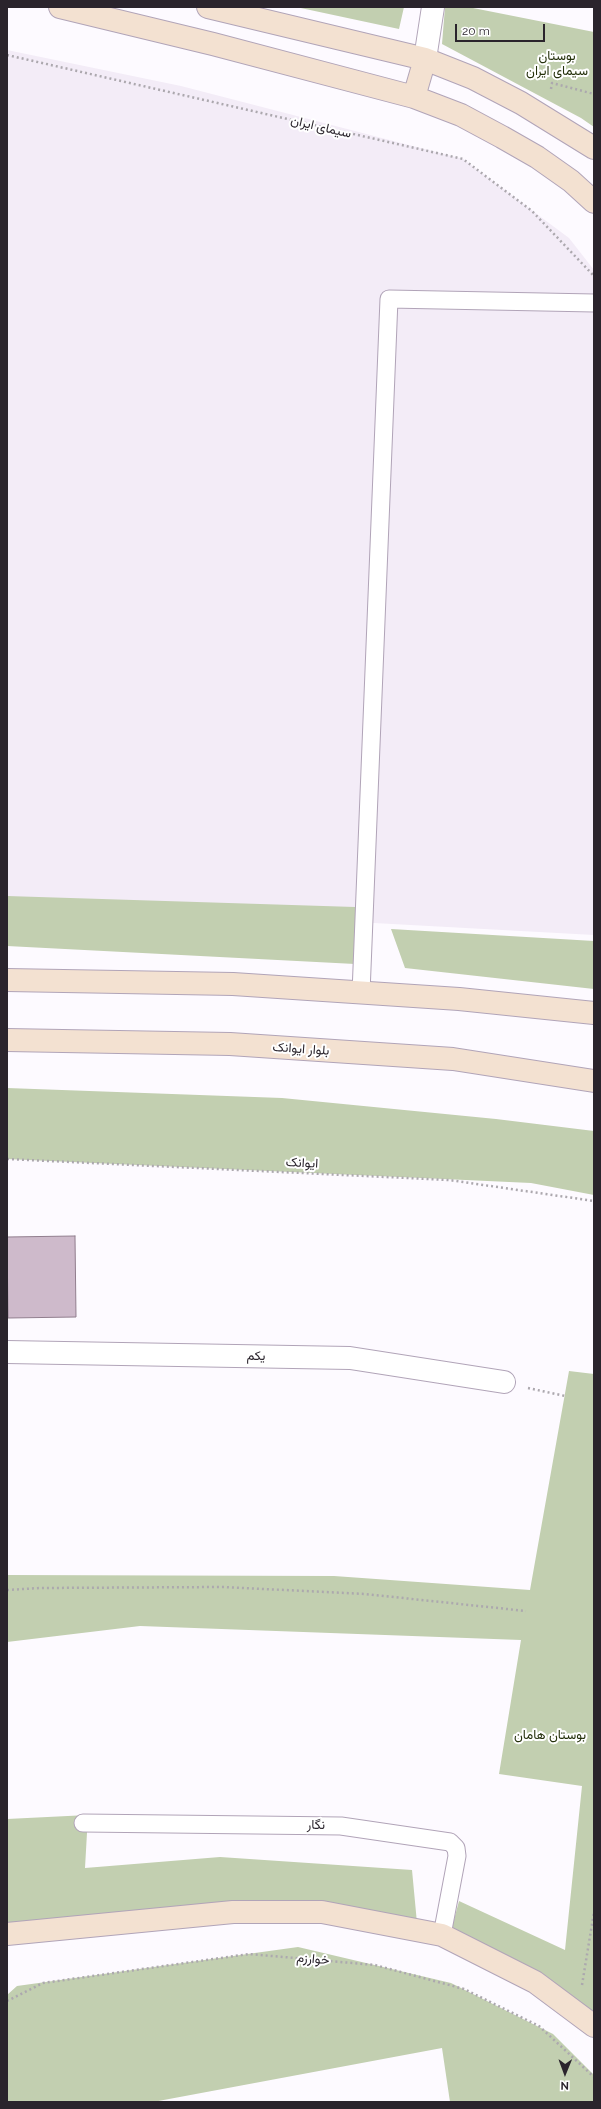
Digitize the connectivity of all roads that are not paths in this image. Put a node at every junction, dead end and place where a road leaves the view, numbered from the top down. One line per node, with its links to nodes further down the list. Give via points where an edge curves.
1 (60, 7): 5 (street, via 228,47)
2 (208, 7): 4 (street)
3 (433, 7): 4 (street)
4 (425, 59): 5 (street); 6 (street, via 473,78 521,102)
5 (414, 97): 7 (street, via 461,115 537,157 571,181)
6 (594, 148)
7 (594, 202)
8 (594, 303): 10 (lane, via 389,299)
9 (7, 980): 10 (street, via 232,984)
10 (361, 993): 11 (street, via 459,999)
11 (594, 1014)
12 (7, 1040): 13 (street, بلوار ایوانک, via 238,1044 453,1059)
13 (594, 1081)
14 (7, 1352): 15 (street, یکم, via 350,1358)
15 (504, 1382)
16 (84, 1823): 18 (lane, نگار, via 341,1826 450,1842 456,1848 457,1856)
17 (7, 1934): 18 (street, via 233,1912 322,1912)
18 (442, 1935): 19 (street, via 535,1982)
19 (586, 2020)

